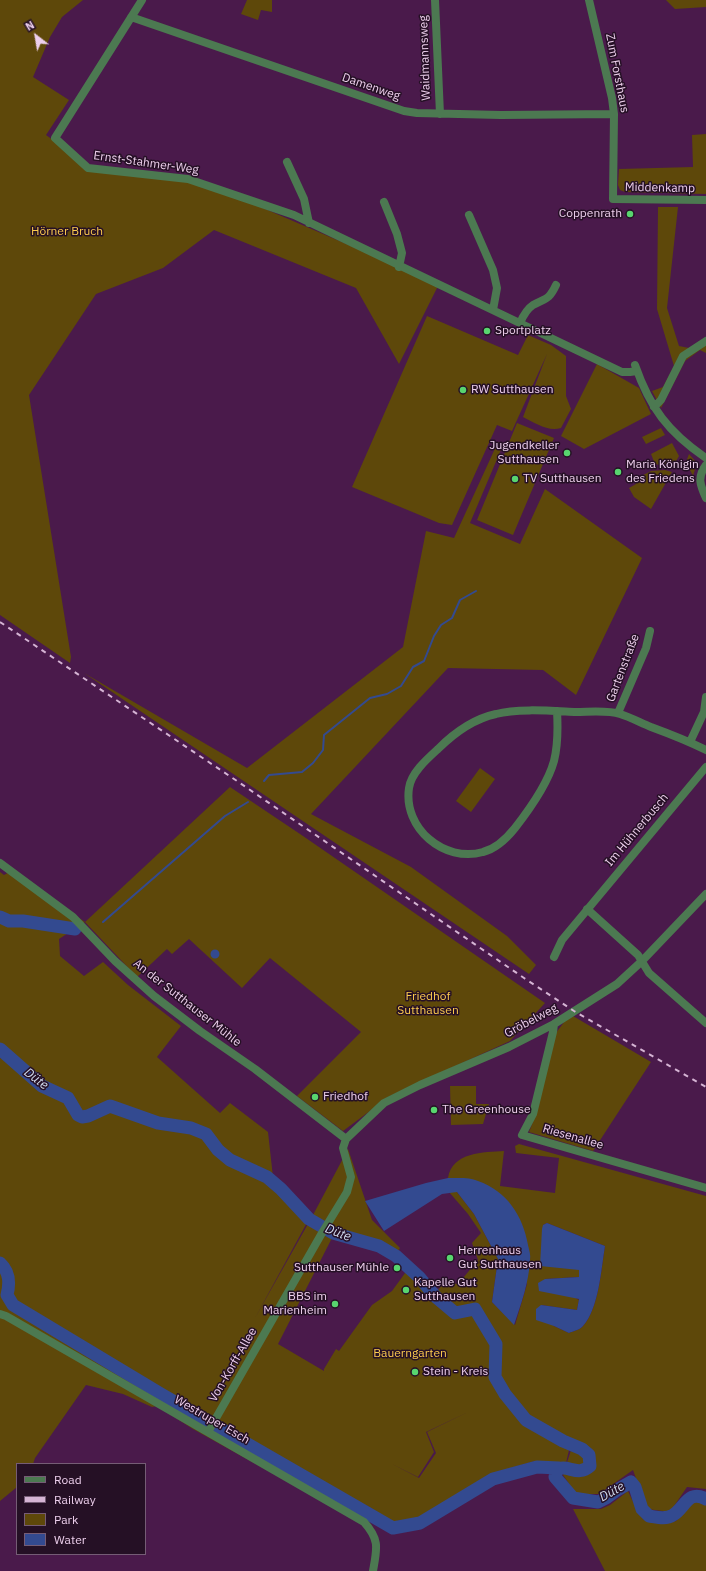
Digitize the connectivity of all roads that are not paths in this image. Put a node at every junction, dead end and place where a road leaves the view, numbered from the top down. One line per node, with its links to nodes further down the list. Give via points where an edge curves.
1 (142, 0): 4 (street)
2 (435, 0): 5 (street, Waidmannsweg)
3 (589, 0): 6 (street, Zum Forsthaus)
4 (131, 17): 5 (street, Damenweg, via 404,111); 12 (street, Ernst-Stahmer-Weg, via 55,138 88,168 188,178 294,215)
5 (440, 114): 6 (street, Damenweg)
6 (614, 114): 8 (street, Zum Forsthaus)
7 (287, 162): 12 (street, via 304,199)
8 (613, 199): 9 (street, Middenkamp)
9 (706, 200)
10 (384, 202): 13 (street, via 402,253)
11 (469, 215): 15 (street, via 493,270 497,288)
12 (309, 223): 13 (street, Ernst-Stahmer-Weg)
13 (399, 267): 15 (street, Ernst-Stahmer-Weg)
14 (556, 285): 16 (street, via 544,300 525,312)
15 (493, 310): 16 (street, Ernst-Stahmer-Weg)
16 (520, 323): 18 (street, Ernst-Stahmer-Weg, via 622,372 630,372 636,368)
17 (706, 340): 18 (street, via 683,356 661,400)
18 (654, 407): 19 (street, via 669,428)
19 (706, 458)
20 (706, 466): 21 (street, via 699,482)
21 (706, 498)
22 (650, 631): 25 (street, Gartenstraße, via 646,648)
23 (706, 697): 26 (street, via 704,712)
24 (557, 711): 24 (street, Gartenstraße, via 496,713 462,728 445,742 416,773 409,787 410,812 426,837 455,853 470,854 484,852 508,836 529,809 554,761 558,733); 25 (street, Gartenstraße)
25 (618, 713): 26 (street, Gartenstraße)
26 (690, 742): 27 (street, Gartenstraße)
27 (706, 750)
28 (706, 767): 31 (street, Im Hühnerbusch)
29 (0, 863): 36 (street, An der Sutthauser Mühle, via 73,917 114,961 154,996)
30 (706, 894): 33 (street, Gröbelweg)
31 (587, 909): 32 (street, Im Hühnerbusch, via 562,940); 33 (street)
32 (554, 957)
33 (642, 961): 34 (street, via 649,973); 35 (street, Gröbelweg, via 617,984)
34 (706, 1023)
35 (554, 1024): 36 (street, Gröbelweg, via 396,1096 373,1112); 37 (street, Riesenallee, via 533,1114 522,1135)
36 (346, 1139): 39 (street, Von-Korff-Allee, via 343,1148 351,1177 344,1200 328,1222)
37 (706, 1188)
38 (0, 1314): 39 (street, Westruper Esch)
39 (210, 1430): 40 (street, Westruper Esch, via 364,1522 373,1532 377,1544)
40 (373, 1571)

